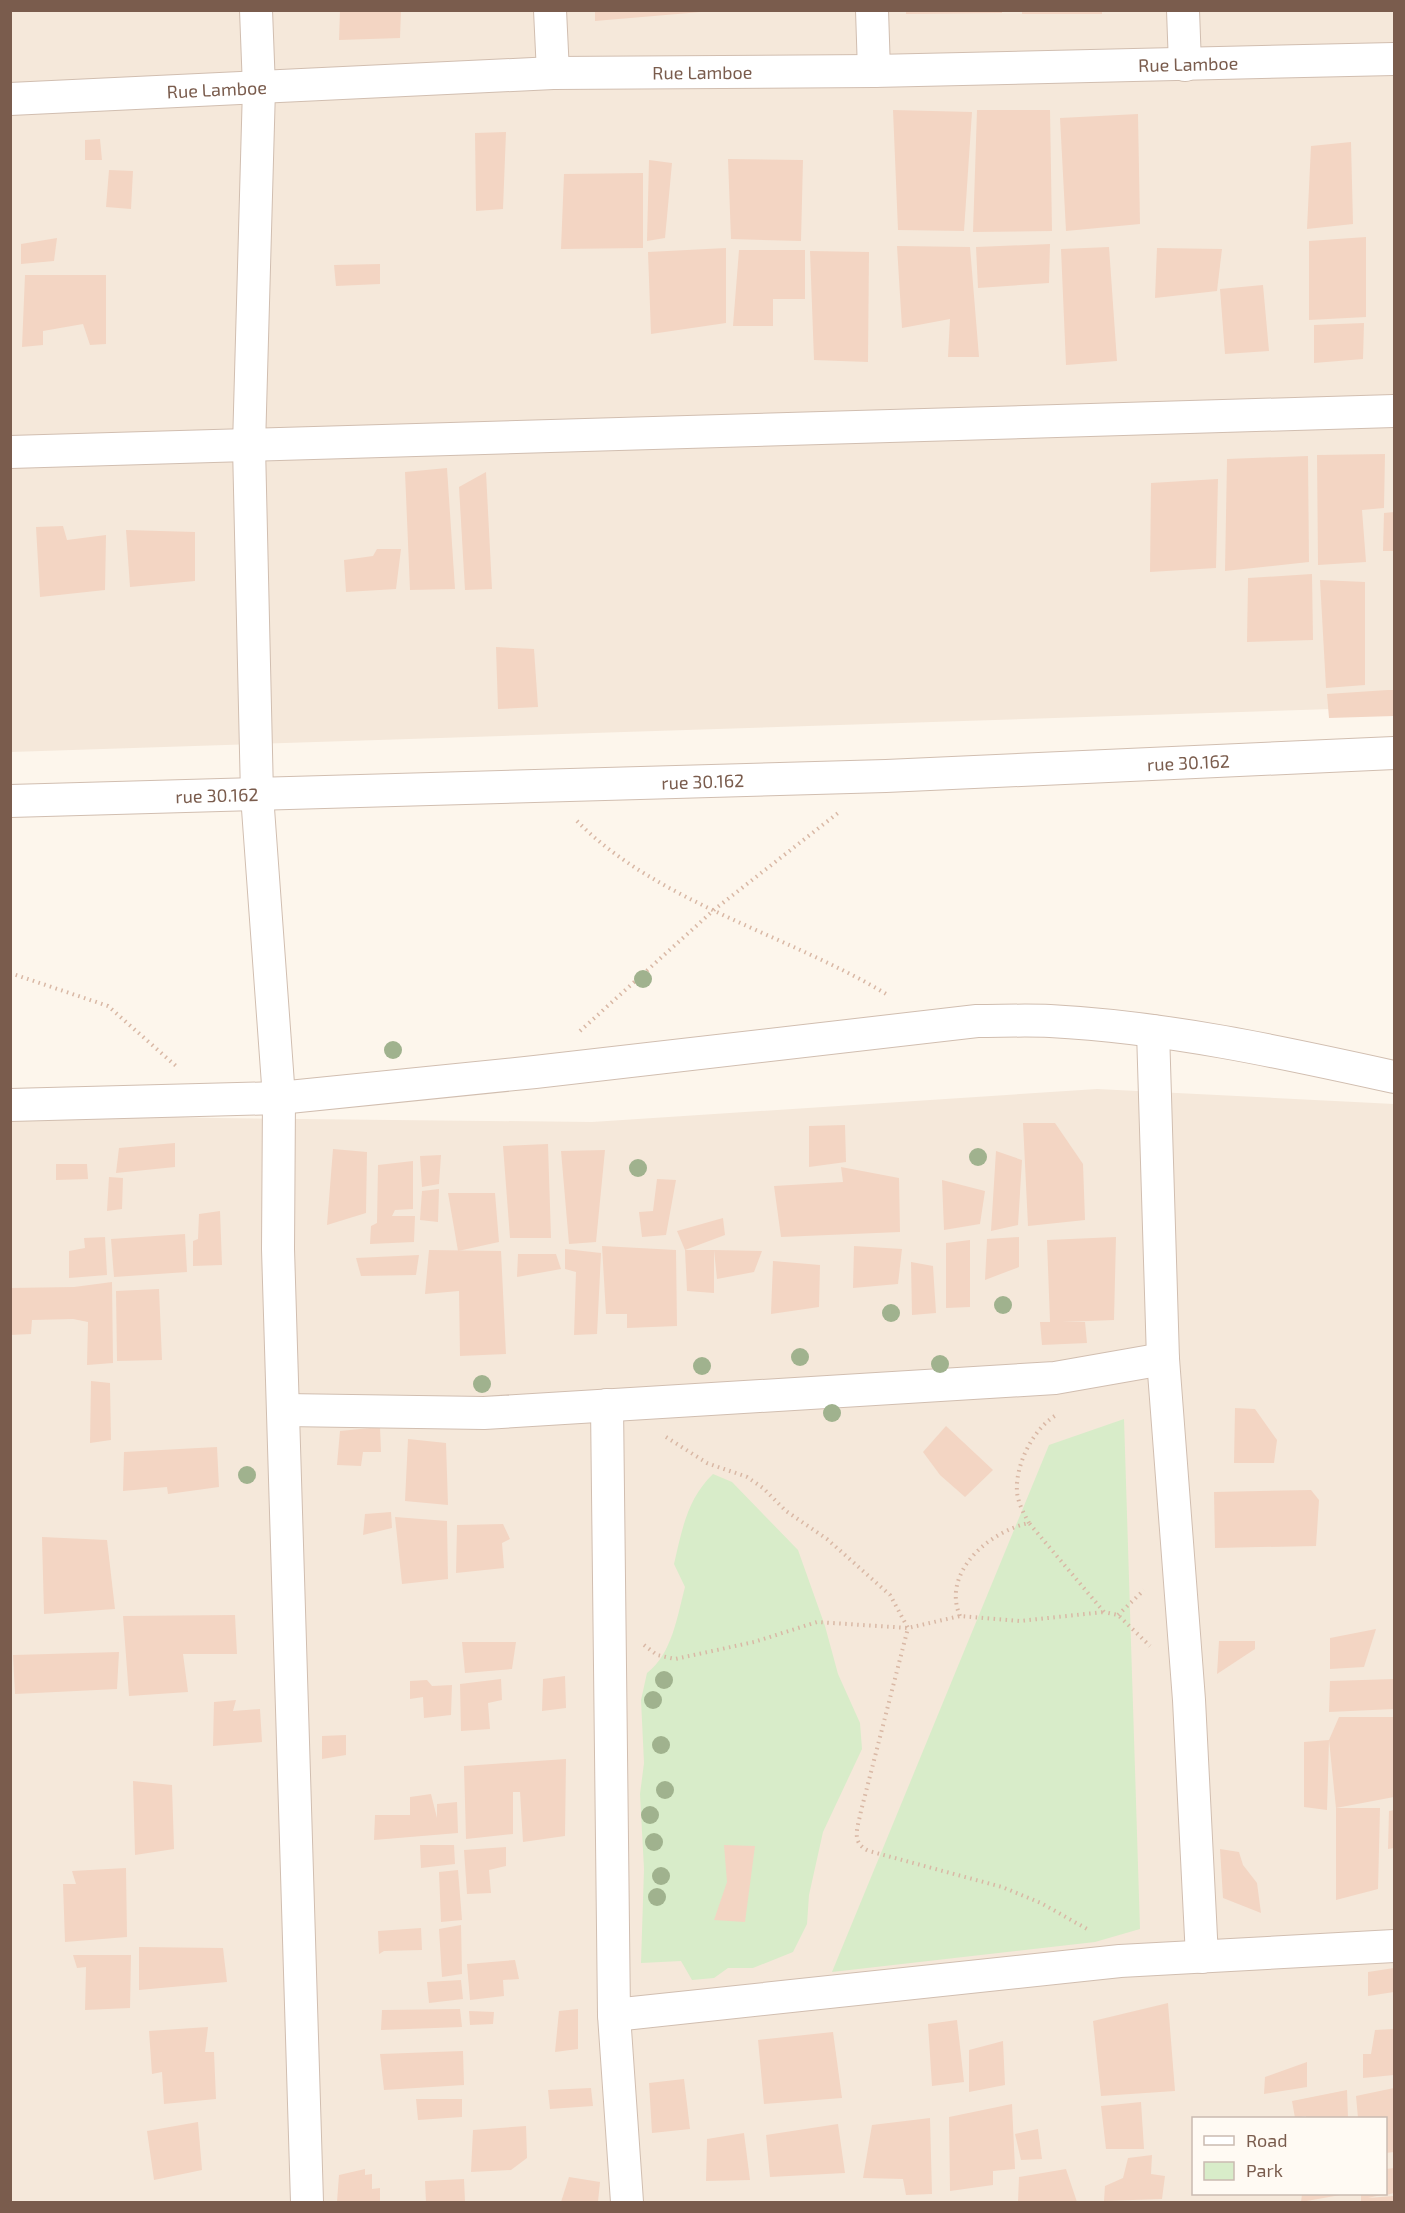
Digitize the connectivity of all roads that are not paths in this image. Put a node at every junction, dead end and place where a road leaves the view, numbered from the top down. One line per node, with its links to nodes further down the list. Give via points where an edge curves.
1 (256, 10): 9 (street)
2 (550, 10): 8 (street)
3 (872, 10): 7 (street)
4 (1183, 10): 6 (street)
5 (1395, 59): 6 (street, Rue Lamboe)
6 (1185, 65): 7 (street, Rue Lamboe)
7 (874, 71): 8 (street, Rue Lamboe)
8 (553, 73): 9 (street, Rue Lamboe)
9 (259, 88): 10 (street, Rue Lamboe); 12 (street)
10 (10, 99)
11 (1395, 411): 12 (street)
12 (249, 446): 13 (street); 15 (street)
13 (10, 452)
14 (1395, 753): 15 (street, rue 30.162, via 898,775)
15 (257, 795): 16 (street, rue 30.162); 19 (street)
16 (10, 801)
17 (1153, 1031): 18 (street, via 1285,1053); 19 (street, via 1050,1021 977,1021); 21 (street)
18 (1395, 1077)
19 (279, 1098): 20 (street); 23 (street, via 278,1249)
20 (10, 1106)
21 (1163, 1359): 22 (street, via 1055,1378); 25 (street, via 1189,1700)
22 (607, 1405): 23 (street, via 484,1413); 26 (street)
23 (285, 1410): 27 (street)
24 (1395, 1946): 25 (street)
25 (1202, 1956): 26 (street, via 1120,1961)
26 (615, 2015): 28 (street)
27 (307, 2202)
28 (627, 2202)

